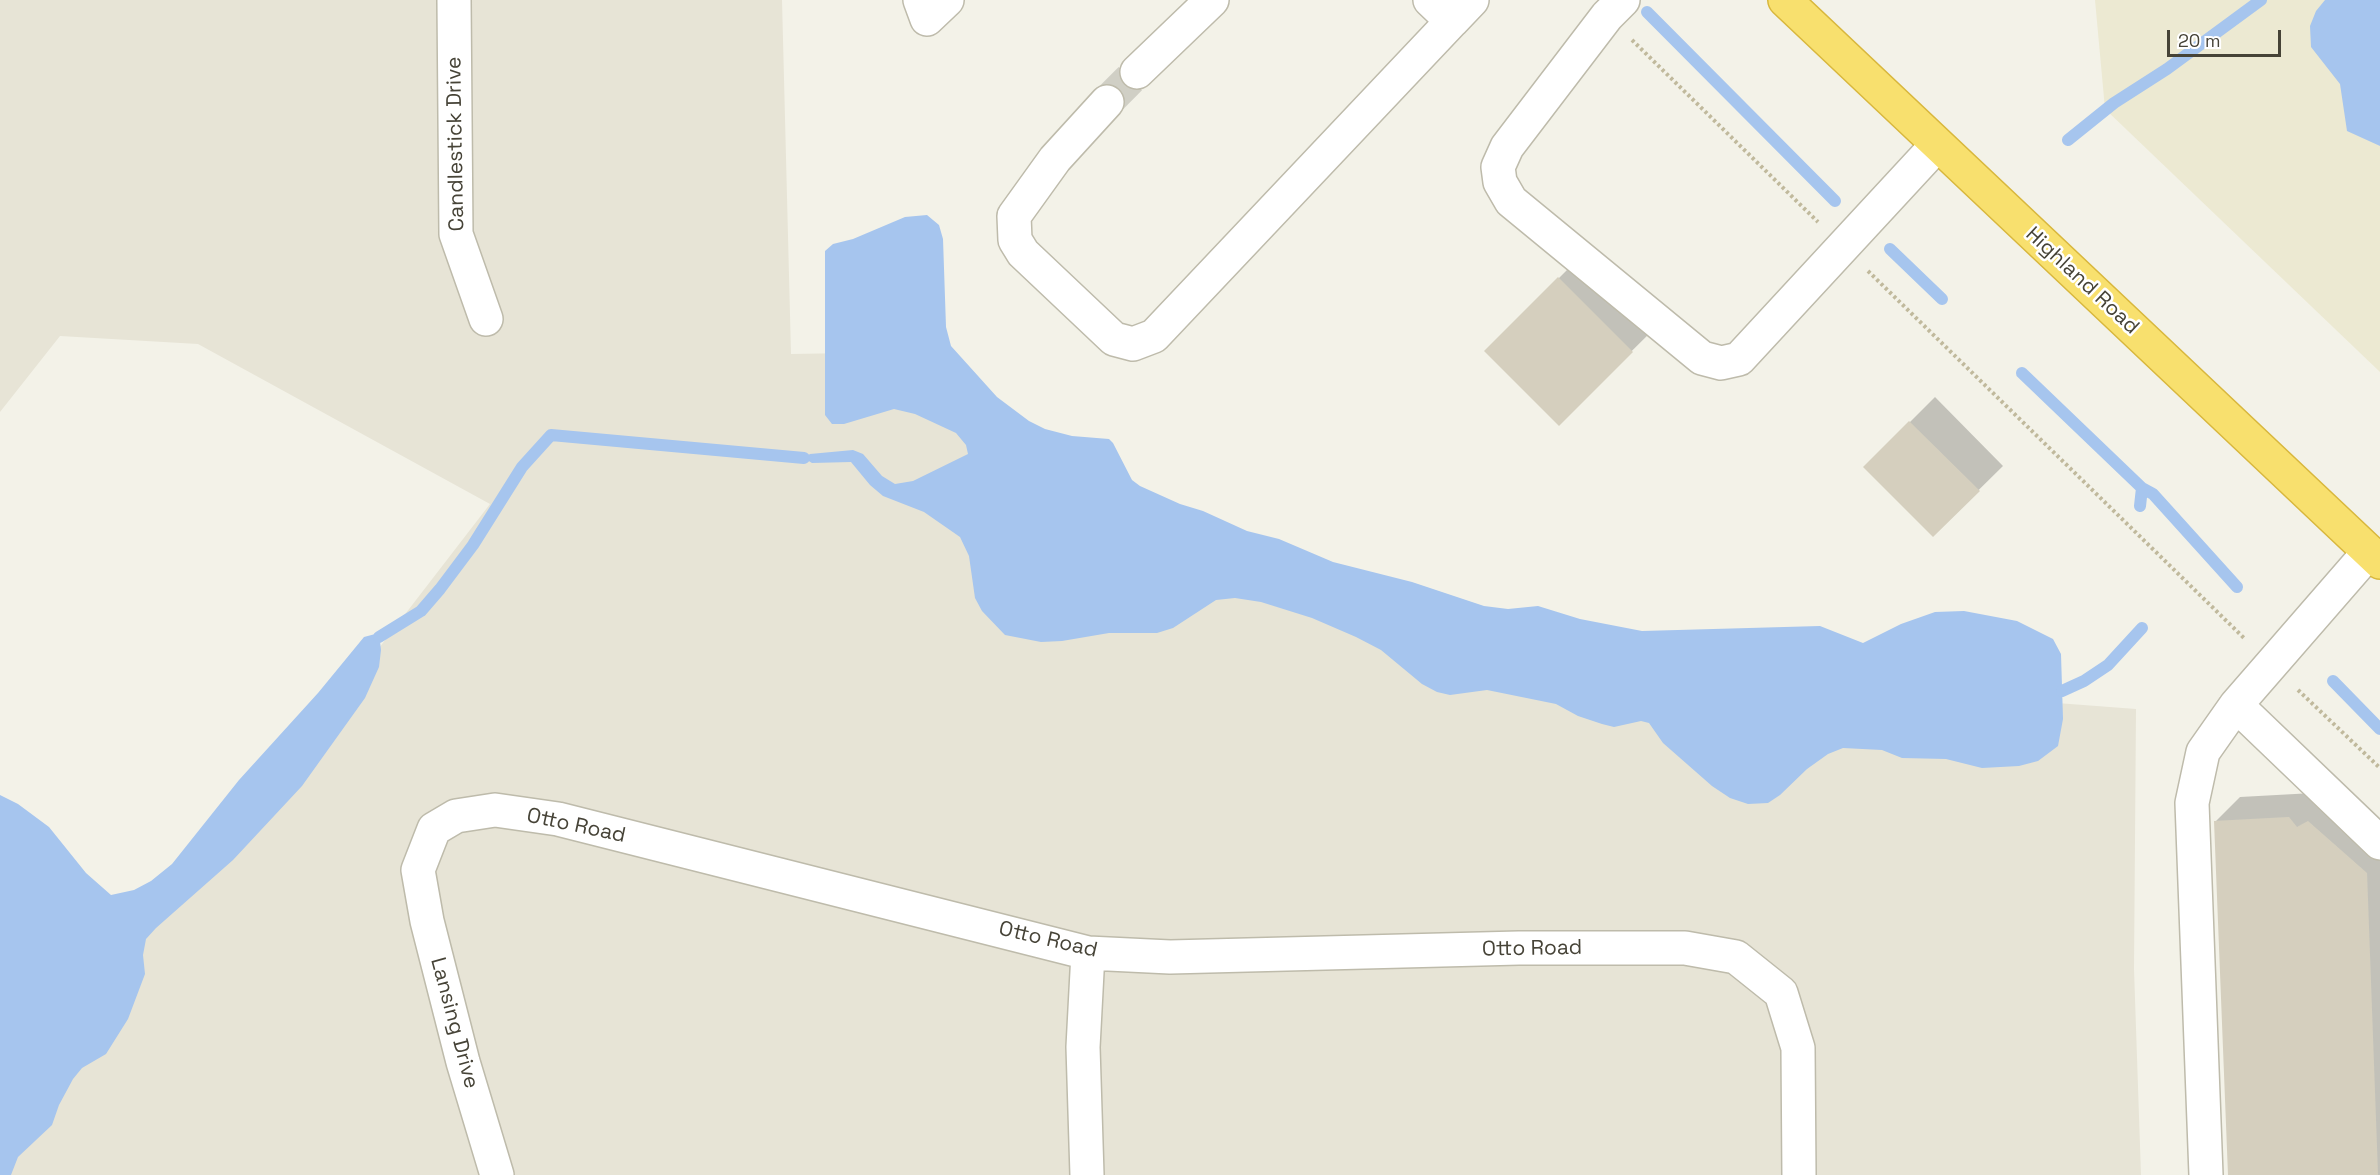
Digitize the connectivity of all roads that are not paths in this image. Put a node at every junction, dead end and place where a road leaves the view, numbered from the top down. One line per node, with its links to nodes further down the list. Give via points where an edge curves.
1 (454, 0): 11 (street, Candlestick Drive, via 456,234)
2 (920, 0): 3 (street, via 927,19)
3 (947, 0)
4 (1212, 0): 8 (street)
5 (1785, 0): 10 (highway, Highland Road)
6 (1451, 7): 9 (street, via 1154,336 1133,344 1114,339 1023,253 1015,240 1014,216 1056,159)
7 (1615, 8): 10 (street, via 1508,147 1498,167 1500,182 1511,201 1702,358 1721,363 1739,359)
8 (1137, 72)
9 (1107, 102)
10 (1937, 145): 12 (highway, Highland Road)
11 (486, 319)
12 (2375, 557): 13 (street)
13 (2236, 705): 14 (street); 20 (street, via 2203,752 2192,804)
14 (2380, 843)
15 (418, 870): 16 (street, Otto Road, via 434,829 456,816 495,810 558,819); 17 (street, Lansing Drive, via 463,1062)
16 (1088, 953): 18 (street, via 1083,1047); 19 (street, Otto Road, via 1170,957 1685,948 1736,957 1781,993 1798,1048)
17 (497, 1175)
18 (1087, 1175)
19 (1799, 1175)
20 (2206, 1175)

